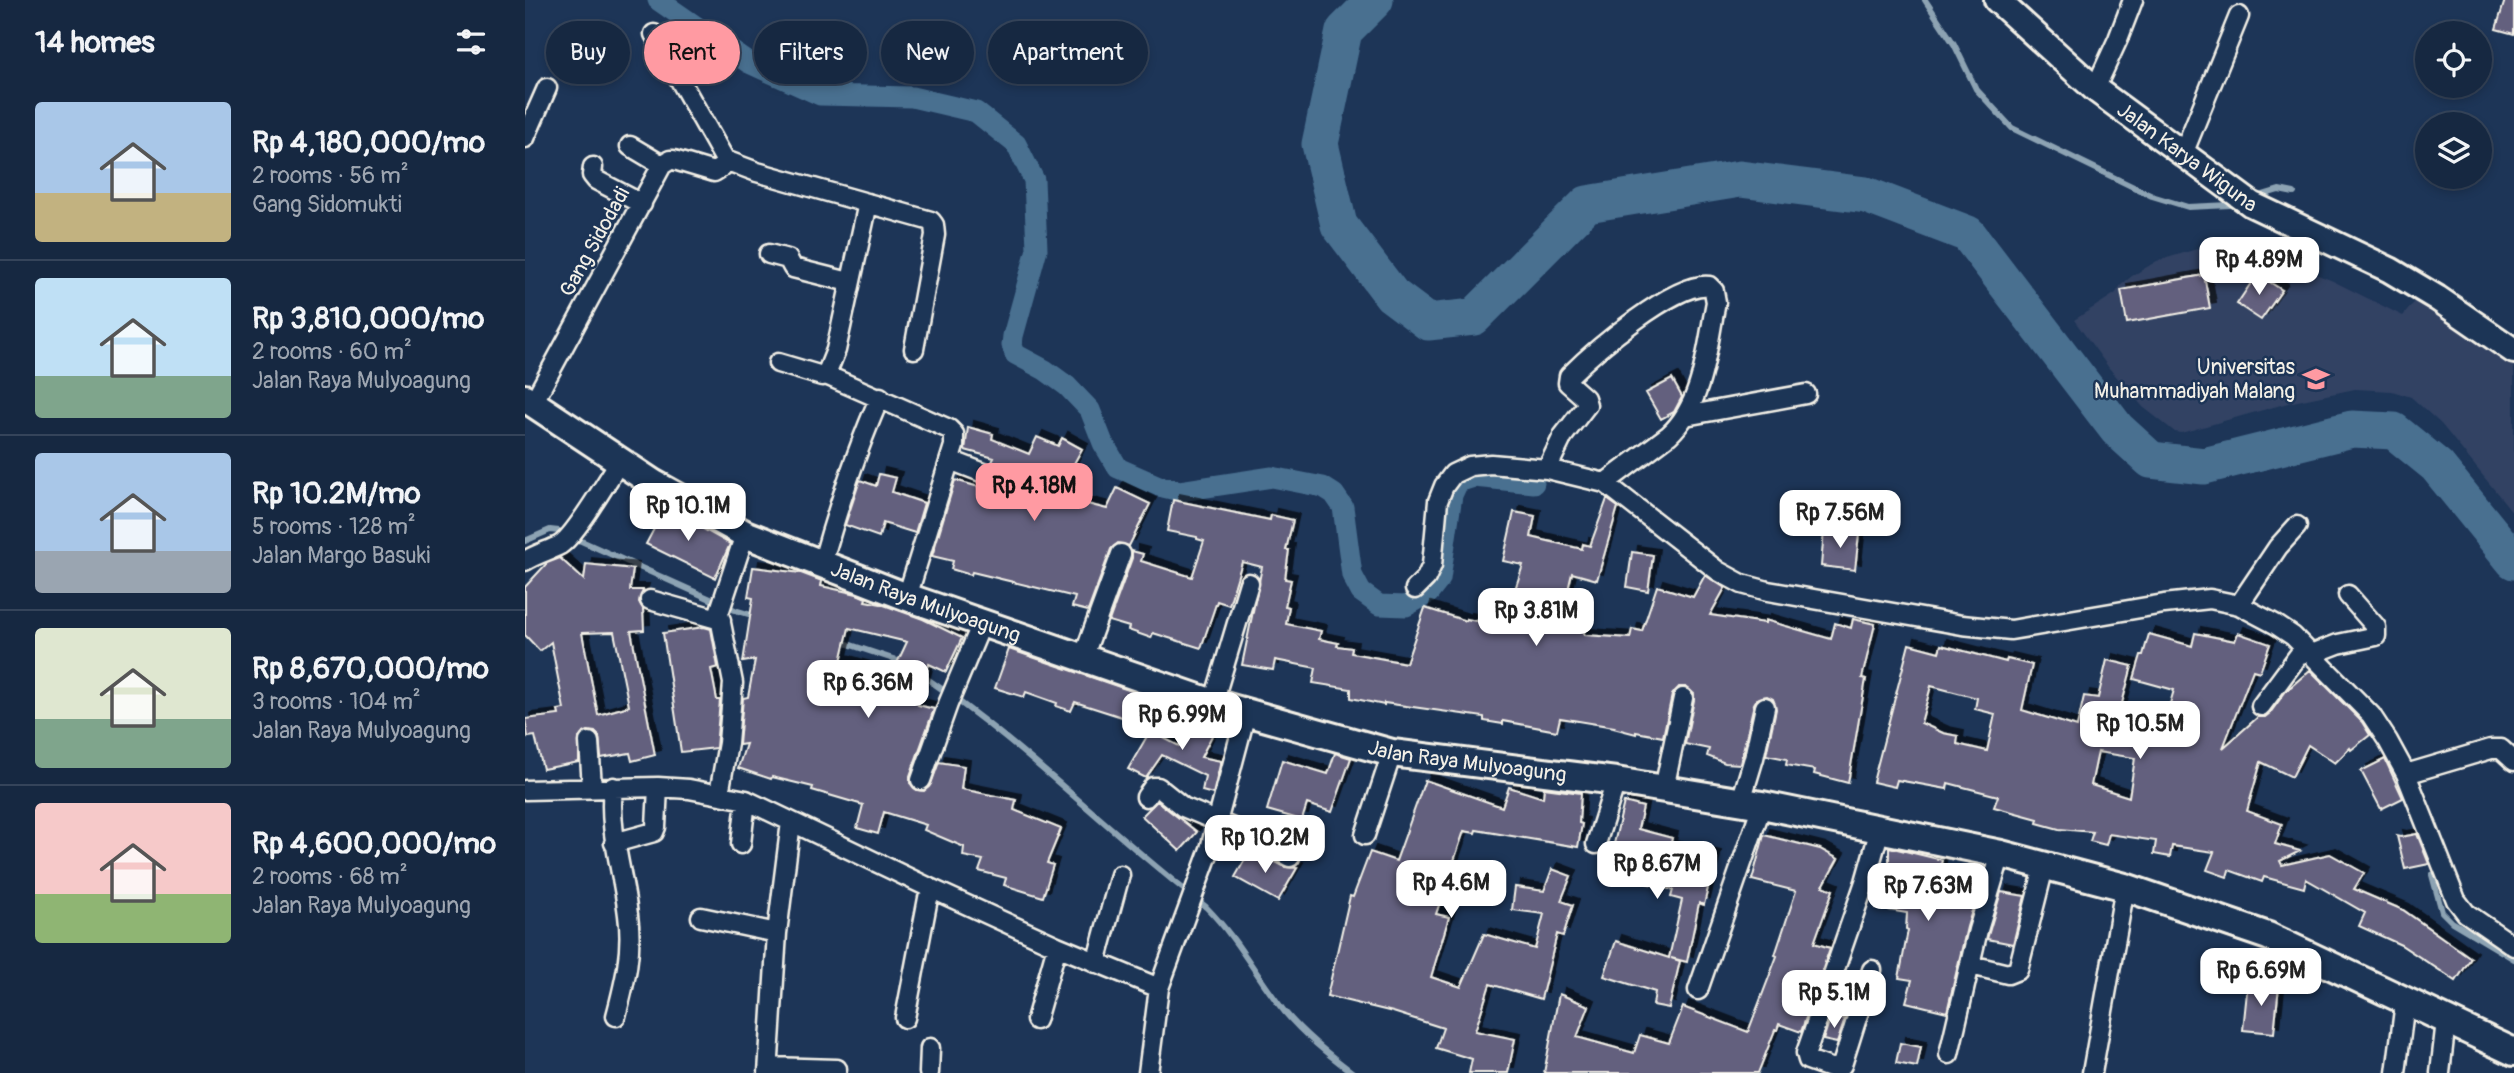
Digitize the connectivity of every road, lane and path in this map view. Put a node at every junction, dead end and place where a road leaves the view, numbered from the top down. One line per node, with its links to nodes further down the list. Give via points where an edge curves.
1 (1997, 0): 6 (main road, Jalan Karya Wiguna)
2 (2133, 0): 6 (street)
3 (2239, 16): 9 (street)
4 (682, 84): 10 (street)
5 (547, 88): 7 (street)
6 (2095, 89): 9 (main road, Jalan Karya Wiguna)
7 (525, 138)
8 (630, 146): 11 (street)
9 (2183, 154): 18 (main road, Jalan Karya Wiguna, via 2244,199 2359,254 2437,298)
10 (725, 160): 11 (street, via 714,172 674,160); 14 (street)
11 (662, 165): 13 (street, Gang Sidodadi)
12 (593, 167): 13 (street, via 591,175 596,180)
13 (642, 204): 23 (street, Gang Sidodadi)
14 (868, 204): 16 (street); 17 (street, via 927,219 934,225)
15 (769, 254): 16 (street, via 788,259 793,268)
16 (849, 282): 20 (street, via 836,350)
17 (914, 349)
18 (2514, 351)
19 (778, 363): 20 (street)
20 (826, 375): 22 (street)
21 (1806, 394): 24 (street)
22 (880, 397): 25 (street, via 949,429 955,441); 34 (street)
23 (529, 400): 26 (main road, Jalan Raya Mulyoagung)
24 (1685, 415): 27 (street, via 1697,388 1716,302 1709,286 1691,288 1664,301 1569,376 1568,383 1587,405 1563,436); 29 (street, via 1669,435)
25 (950, 460): 28 (street); 38 (street)
26 (620, 461): 31 (main road, Jalan Raya Mulyoagung); 33 (street, via 561,544)
27 (1547, 469): 29 (street); 36 (street, via 1491,464 1453,474 1439,501 1432,565)
28 (1002, 480)
29 (1605, 483): 40 (street, via 1718,571 1768,591 2011,630 2198,600)
30 (2297, 526): 40 (street)
31 (745, 534): 34 (main road, Jalan Raya Mulyoagung); 41 (street)
32 (1121, 554): 44 (street)
33 (525, 561)
34 (822, 564): 38 (main road, Jalan Raya Mulyoagung)
35 (1249, 583): 46 (street)
36 (1415, 589)
37 (2348, 595): 43 (street, via 2376,627 2377,636)
38 (907, 597): 42 (main road, Jalan Raya Mulyoagung)
39 (650, 600): 41 (street)
40 (2239, 605): 43 (street, via 2275,624)
41 (721, 610): 61 (street, via 733,683)
42 (982, 623): 44 (main road, Jalan Raya Mulyoagung); 54 (street)
43 (2308, 651): 47 (street, via 2288,668); 53 (street, via 2371,716)
44 (1083, 658): 46 (main road, Jalan Raya Mulyoagung)
45 (1683, 698): 59 (street)
46 (1213, 703): 49 (main road, Jalan Raya Mulyoagung)
47 (2261, 706)
48 (1765, 707): 64 (street, via 1754,758)
49 (1246, 713): 51 (main road, Jalan Raya Mulyoagung); 65 (street)
50 (589, 742): 58 (street)
51 (1392, 754): 55 (main road, Jalan Raya Mulyoagung); 68 (street)
52 (2514, 761): 53 (street, via 2501,750 2491,749)
53 (2406, 774): 81 (street, via 2456,900 2466,913)
54 (921, 780)
55 (1616, 781): 59 (main road, Jalan Raya Mulyoagung); 71 (street)
56 (613, 787): 57 (street); 58 (street); 69 (street)
57 (657, 787): 61 (street); 69 (street, via 654,832)
58 (592, 788): 60 (street)
59 (1664, 789): 64 (main road, Jalan Raya Mulyoagung)
60 (525, 790)
61 (719, 794): 63 (street)
62 (1146, 797): 65 (street, via 1158,787 1183,807)
63 (746, 800): 66 (street); 70 (street)
64 (1751, 803): 67 (main road, Jalan Raya Mulyoagung); 86 (street)
65 (1218, 821): 73 (street); 85 (street)
66 (791, 822): 77 (street); 79 (street)
67 (1881, 829): 72 (main road, Jalan Raya Mulyoagung); 84 (street, via 1806,1054 1808,1060 1833,1069 1842,1065)
68 (1365, 835)
69 (614, 843): 88 (street, via 630,948)
70 (741, 844)
71 (1596, 844)
72 (2001, 854): 74 (main road, Jalan Raya Mulyoagung); 83 (street)
73 (1290, 857)
74 (2045, 867): 76 (main road, Jalan Raya Mulyoagung); 83 (street, via 2018,970 2008,974)
75 (1119, 875): 82 (street)
76 (2125, 887): 87 (main road, Jalan Raya Mulyoagung, via 2268,936); 99 (street)
77 (930, 888): 80 (street); 89 (street)
78 (701, 917): 79 (street)
79 (777, 933): 96 (street)
80 (1057, 946): 82 (street); 90 (street)
81 (2514, 946)
82 (1096, 962): 85 (street)
83 (1971, 965): 94 (street)
84 (1873, 970)
85 (1159, 988): 98 (street)
86 (1698, 990)
87 (2405, 1002): 91 (main road, Jalan Raya Mulyoagung); 100 (street)
88 (616, 1016)
89 (905, 1018)
90 (1036, 1020)
91 (2446, 1021): 93 (main road, Jalan Raya Mulyoagung); 101 (street)
92 (930, 1048): 97 (street)
93 (2514, 1052)
94 (1949, 1054)
95 (837, 1069): 96 (street)
96 (769, 1070)
97 (929, 1073)
98 (1148, 1073)
99 (2092, 1073)
100 (2396, 1073)
101 (2440, 1073)

